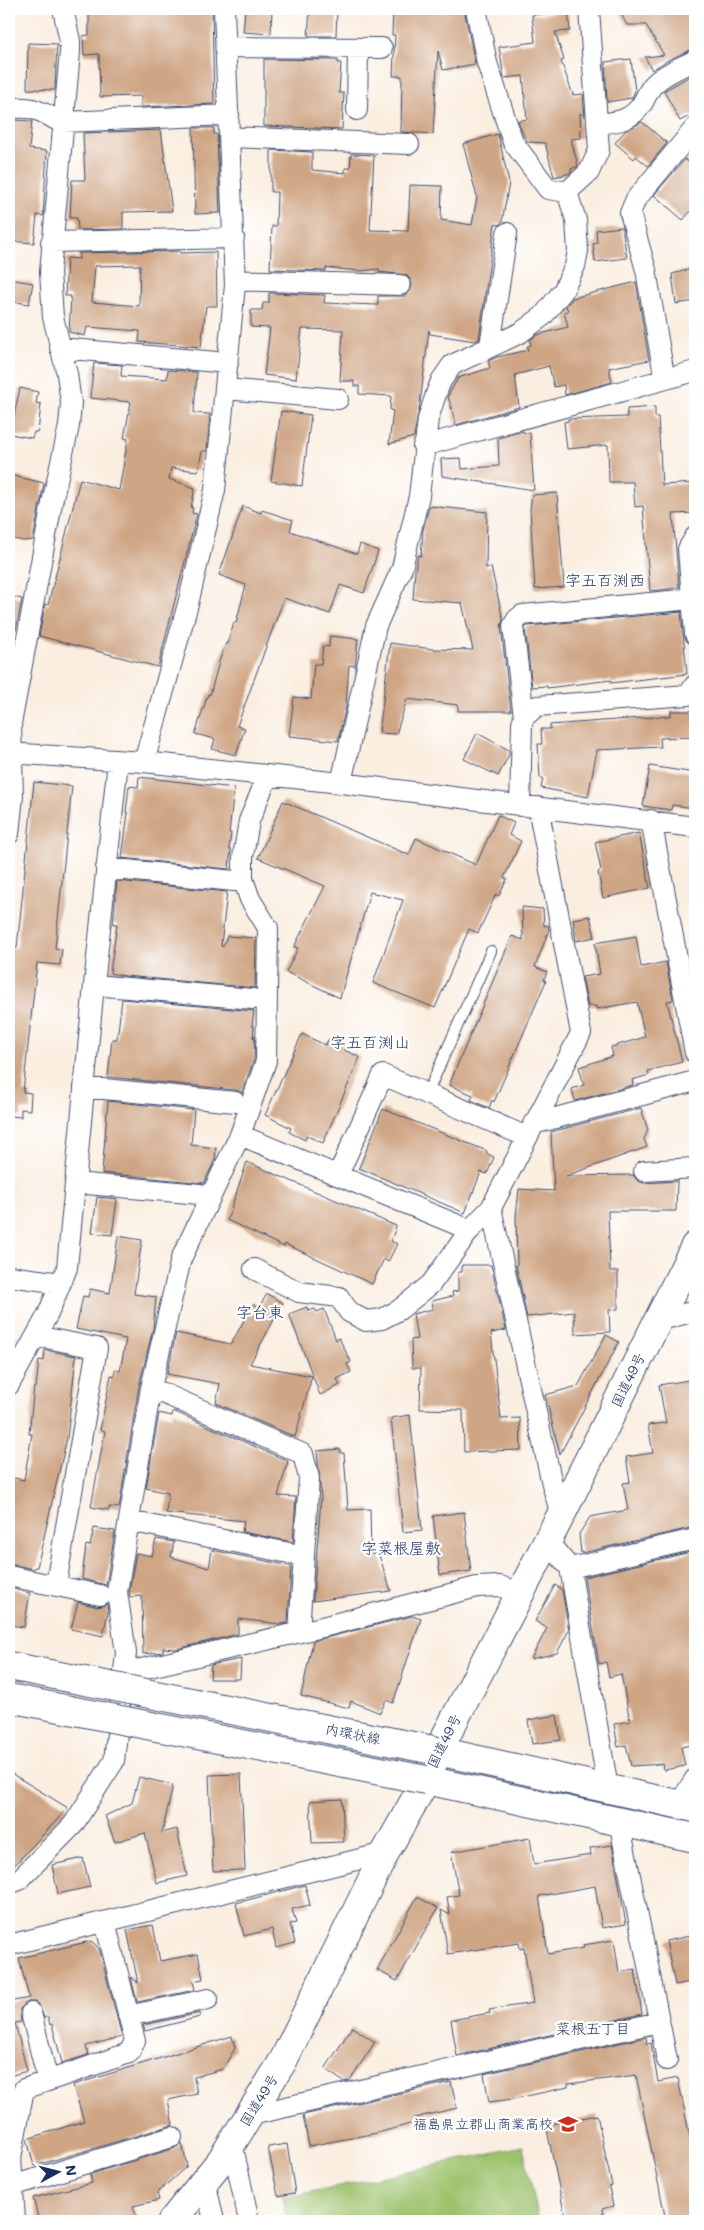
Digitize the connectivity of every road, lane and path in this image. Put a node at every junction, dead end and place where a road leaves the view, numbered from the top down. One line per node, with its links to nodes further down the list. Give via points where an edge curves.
1 (63, 9): 12 (street, via 70,42)
2 (224, 9): 5 (street)
3 (476, 9): 17 (street, via 487,63 513,142 548,189)
4 (589, 9): 13 (street)
5 (226, 47): 6 (street); 11 (street)
6 (358, 48): 7 (street); 10 (street)
7 (382, 48)
8 (695, 60): 13 (street, via 654,84 629,118 622,122)
9 (9, 108): 12 (street, via 36,108)
10 (357, 110)
11 (229, 115): 12 (street); 15 (street)
12 (62, 122): 20 (street)
13 (598, 124): 17 (street, via 600,150 589,172)
14 (695, 128): 27 (street, via 636,199 631,210 646,270)
15 (230, 137): 16 (street); 19 (street)
16 (409, 144)
17 (567, 192): 23 (street, via 578,232 578,250 569,280 543,316 509,339)
18 (507, 233): 23 (street)
19 (234, 238): 20 (street); 21 (street)
20 (51, 242): 24 (street, via 51,301)
21 (235, 280): 22 (street); 25 (street)
22 (400, 285)
23 (490, 346): 30 (street, via 452,365 432,406)
24 (60, 348): 25 (street); 36 (street, via 71,403 69,426 11,724)
25 (228, 363): 28 (street)
26 (695, 371): 27 (street)
27 (663, 379): 30 (street)
28 (225, 389): 29 (street); 38 (street, via 215,490 204,541)
29 (338, 399)
30 (423, 446): 40 (street, via 419,496 402,568 376,626)
31 (695, 537): 32 (street, via 688,549)
32 (692, 599): 33 (street); 35 (street, via 522,615 513,626)
33 (695, 634)
34 (695, 685): 35 (street, via 688,695 537,706)
35 (524, 717): 41 (street)
36 (9, 753): 37 (street); 44 (street, via 13,796)
37 (118, 761): 38 (street); 45 (street)
38 (144, 762): 39 (street)
39 (268, 775): 40 (street); 56 (street, via 249,821 242,857 245,886 268,928 266,1061)
40 (341, 783): 41 (street)
41 (529, 806): 42 (street); 55 (street, via 581,1034)
42 (651, 820): 43 (street); 50 (street)
43 (695, 826)
44 (9, 834)
45 (106, 868): 46 (street); 48 (street)
46 (234, 881)
47 (491, 951): 53 (lane)
48 (94, 985): 49 (street); 52 (street)
49 (253, 999)
50 (695, 1053)
51 (695, 1081): 55 (street)
52 (84, 1087): 54 (street); 60 (street)
53 (427, 1094): 55 (street); 59 (street, via 383,1075)
54 (235, 1102)
55 (530, 1131): 62 (street)
56 (240, 1135): 59 (street); 72 (street, via 181,1260)
57 (695, 1168): 58 (street)
58 (644, 1171)
59 (338, 1176): 63 (street)
60 (75, 1183): 61 (street); 67 (street, via 67,1268)
61 (200, 1194)
62 (491, 1208): 63 (street); 73 (street)
63 (470, 1230): 65 (street, via 431,1284 399,1310 382,1319 366,1321 349,1312 338,1297 299,1292)
64 (695, 1246): 69 (main road, 国道49号)
65 (254, 1269)
66 (9, 1276): 67 (street)
67 (61, 1283): 70 (street)
68 (695, 1311): 69 (street)
69 (658, 1321): 73 (main road, 国道49号)
70 (36, 1336): 71 (street); 80 (street, via 96,1348)
71 (9, 1385)
72 (151, 1388): 74 (street); 77 (street, via 303,1454 309,1478)
73 (561, 1515): 76 (main road, 国道49号)
74 (129, 1522): 77 (street); 85 (street, via 117,1592 126,1653)
75 (695, 1539): 78 (street)
76 (547, 1541): 78 (street); 81 (main road, 国道49号)
77 (304, 1556): 83 (street)
78 (570, 1568): 90 (street)
79 (9, 1576): 80 (street)
80 (56, 1584): 82 (street)
81 (519, 1593): 83 (street, via 500,1586 477,1587); 87 (main road, 国道49号)
82 (100, 1595)
83 (299, 1632): 85 (street)
84 (9, 1666): 87 (main road, 内環状線, bridge)
85 (124, 1673): 95 (street, via 114,1761 73,1826 19,1880)
86 (9, 1698): 89 (main road, bridge)
87 (438, 1751): 89 (main road, 国道49号); 90 (main road, 内環状線)
88 (695, 1778): 91 (street)
89 (426, 1780): 92 (main road); 94 (main road, 国道49号)
90 (608, 1788): 91 (main road, 内環状線)
91 (687, 1806)
92 (619, 1821): 93 (main road); 101 (street)
93 (695, 1838)
94 (385, 1853): 96 (street); 104 (main road, 国道49号, via 288,2052)
95 (9, 1884)
96 (104, 1922): 97 (street); 100 (street)
97 (9, 1945)
98 (208, 1999): 100 (street)
99 (32, 2013): 103 (street)
100 (128, 2016): 103 (street, via 135,2041 129,2053)
101 (659, 2022): 102 (street); 104 (street)
102 (667, 2060)
103 (48, 2081): 105 (street, via 24,2089)
104 (251, 2115): 107 (main road, 国道49号)
105 (13, 2121): 109 (street)
106 (172, 2137): 109 (street)
107 (232, 2143): 108 (main road, 国道49号); 113 (street)
108 (205, 2181): 111 (main road, 国道49号); 112 (street)
109 (12, 2186): 110 (street)
110 (15, 2221)
111 (172, 2221)
112 (214, 2221)
113 (249, 2221)

